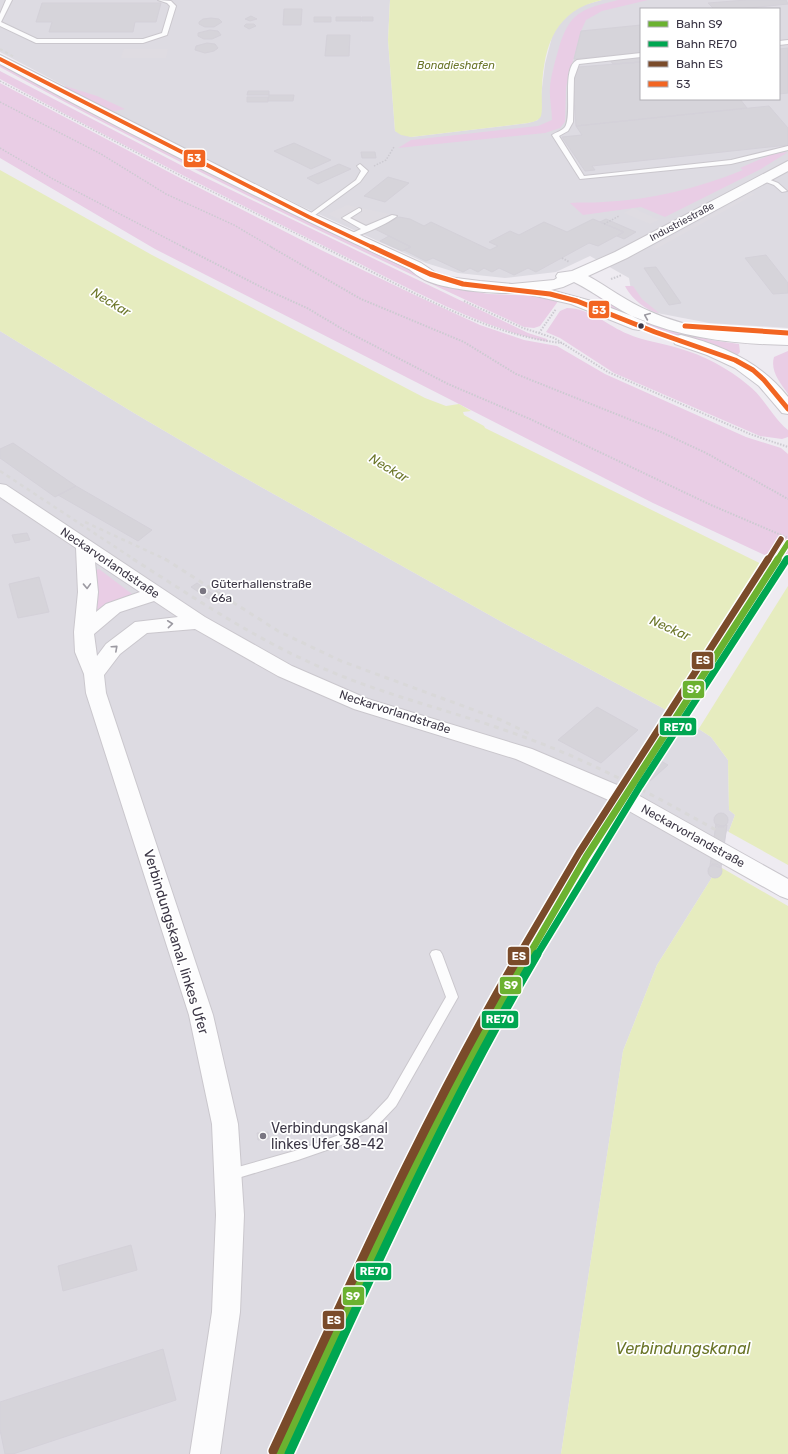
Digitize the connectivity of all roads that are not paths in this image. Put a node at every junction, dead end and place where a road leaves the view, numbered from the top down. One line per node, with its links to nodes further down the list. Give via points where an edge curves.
1 (9, 0): 3 (lane)
2 (161, 0): 3 (lane, via 173,6 165,34 143,41 36,41)
3 (0, 23)
4 (640, 54): 6 (lane, via 578,62 571,78 570,122 566,130 555,135 582,178 731,162)
5 (0, 59): 13 (street)
6 (788, 148)
7 (788, 164): 9 (street, Industriestraße)
8 (363, 168): 13 (lane, via 358,181)
9 (763, 179): 10 (lane, via 776,184); 16 (street, Industriestraße)
10 (784, 191)
11 (359, 210): 14 (lane, via 345,218)
12 (394, 216): 14 (lane)
13 (309, 217): 15 (street)
14 (367, 229): 15 (lane)
15 (350, 236): 17 (street)
16 (621, 255): 18 (street, Industriestraße); 20 (street, via 614,279)
17 (415, 266): 18 (street, via 462,278 491,281); 19 (street, via 430,276 445,280)
18 (575, 276): 19 (street, Industriestraße, via 556,284); 20 (street, via 580,289)
19 (512, 289): 20 (street)
20 (621, 309): 21 (street, one-way to 20); 25 (street, via 651,330 734,360)
21 (671, 325): 22 (lane); 23 (street, via 739,339)
22 (788, 333)
23 (788, 340)
24 (788, 347): 25 (street, via 764,357)
25 (762, 378): 26 (street)
26 (788, 409)
27 (0, 489): 28 (street, Neckarvorlandstraße)
28 (85, 547): 29 (street, Neckarvorlandstraße); 32 (street, Verbindungskanal, linkes Ufer, one-way to 32, via 88,592)
29 (156, 594): 30 (street, Neckarvorlandstraße); 31 (street); 32 (street, via 113,608)
30 (198, 622): 31 (street, one-way to 30); 34 (street, Neckarvorlandstraße, via 285,671 361,704 524,754 621,796)
31 (142, 627): 33 (street, one-way to 31, via 113,649)
32 (84, 632): 33 (street, Verbindungskanal, linkes Ufer, via 85,652)
33 (94, 674): 36 (street, Verbindungskanal, linkes Ufer, via 96,693 201,1015 224,1124)
34 (788, 890)
35 (436, 954): 36 (lane, via 452,997 392,1102 372,1123 343,1139 298,1155)
36 (228, 1174): 37 (street, Verbindungskanal, linkes Ufer, via 230,1215 226,1312)
37 (205, 1454)

